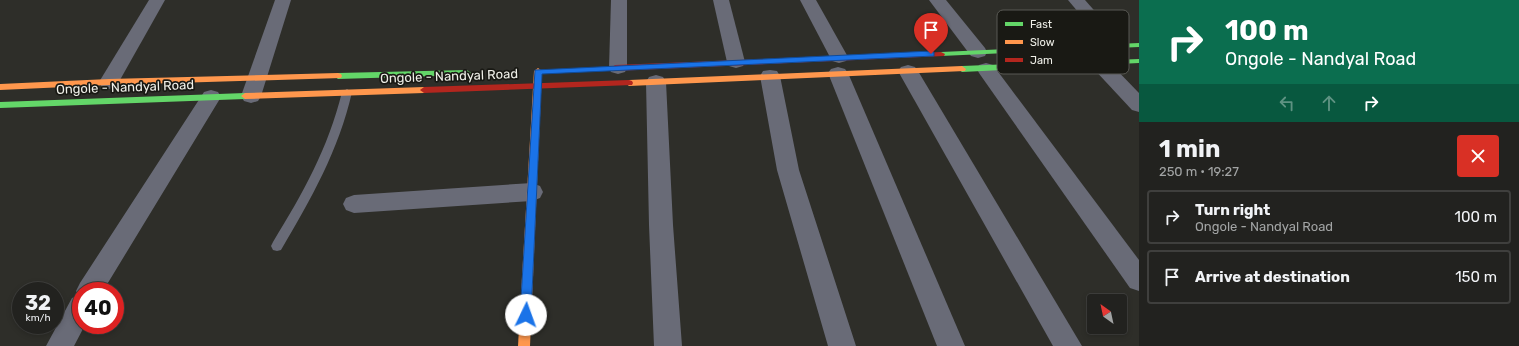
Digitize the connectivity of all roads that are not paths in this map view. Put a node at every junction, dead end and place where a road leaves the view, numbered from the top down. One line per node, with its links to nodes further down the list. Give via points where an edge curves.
1 (157, 0): 25 (street)
2 (284, 0): 24 (street)
3 (619, 0): 18 (street)
4 (721, 0): 14 (street)
5 (808, 0): 17 (street)
6 (937, 0): 12 (street)
7 (1076, 0): 8 (street)
8 (1085, 10)
9 (1129, 45): 10 (main road, Ongole - Nandyal Road)
10 (1139, 45)
11 (997, 53): 12 (main road, Ongole - Nandyal Road)
12 (982, 60): 16 (main road, Ongole - Nandyal Road); 17 (main road, Ongole - Nandyal Road); 20 (main road, Ongole - Nandyal Road); 37 (street)
13 (1139, 61): 15 (main road, Ongole - Nandyal Road)
14 (736, 62): 17 (main road, Ongole - Nandyal Road); 18 (main road, Ongole - Nandyal Road)
15 (1129, 62)
16 (997, 64)
17 (838, 65): 20 (main road, Ongole - Nandyal Road); 23 (main road, Ongole - Nandyal Road); 44 (street)
18 (611, 68)
19 (538, 71): 27 (main road)
20 (908, 71): 45 (street)
21 (474, 73): 24 (main road, Ongole - Nandyal Road)
22 (1109, 74): 33 (street)
23 (770, 76): 26 (main road, Ongole - Nandyal Road); 43 (street, via 788,170)
24 (258, 78): 25 (main road, Ongole - Nandyal Road); 30 (street)
25 (109, 82): 28 (main road, Ongole - Nandyal Road)
26 (656, 82): 27 (main road, Ongole - Nandyal Road); 42 (street)
27 (537, 86): 29 (main road, Ongole - Nandyal Road); 34 (main road)
28 (0, 87)
29 (347, 92): 30 (main road, Ongole - Nandyal Road); 36 (lane, via 333,145)
30 (251, 96): 31 (main road, Ongole - Nandyal Road)
31 (211, 97): 32 (main road, Ongole - Nandyal Road); 38 (street)
32 (0, 105)
33 (1139, 105)
34 (532, 192): 35 (street); 41 (main road)
35 (354, 204)
36 (277, 246)
37 (1139, 280)
38 (95, 282)
39 (72, 323): 40 (street)
40 (60, 346)
41 (524, 346)
42 (668, 346)
43 (842, 346)
44 (951, 346)
45 (1068, 346)

